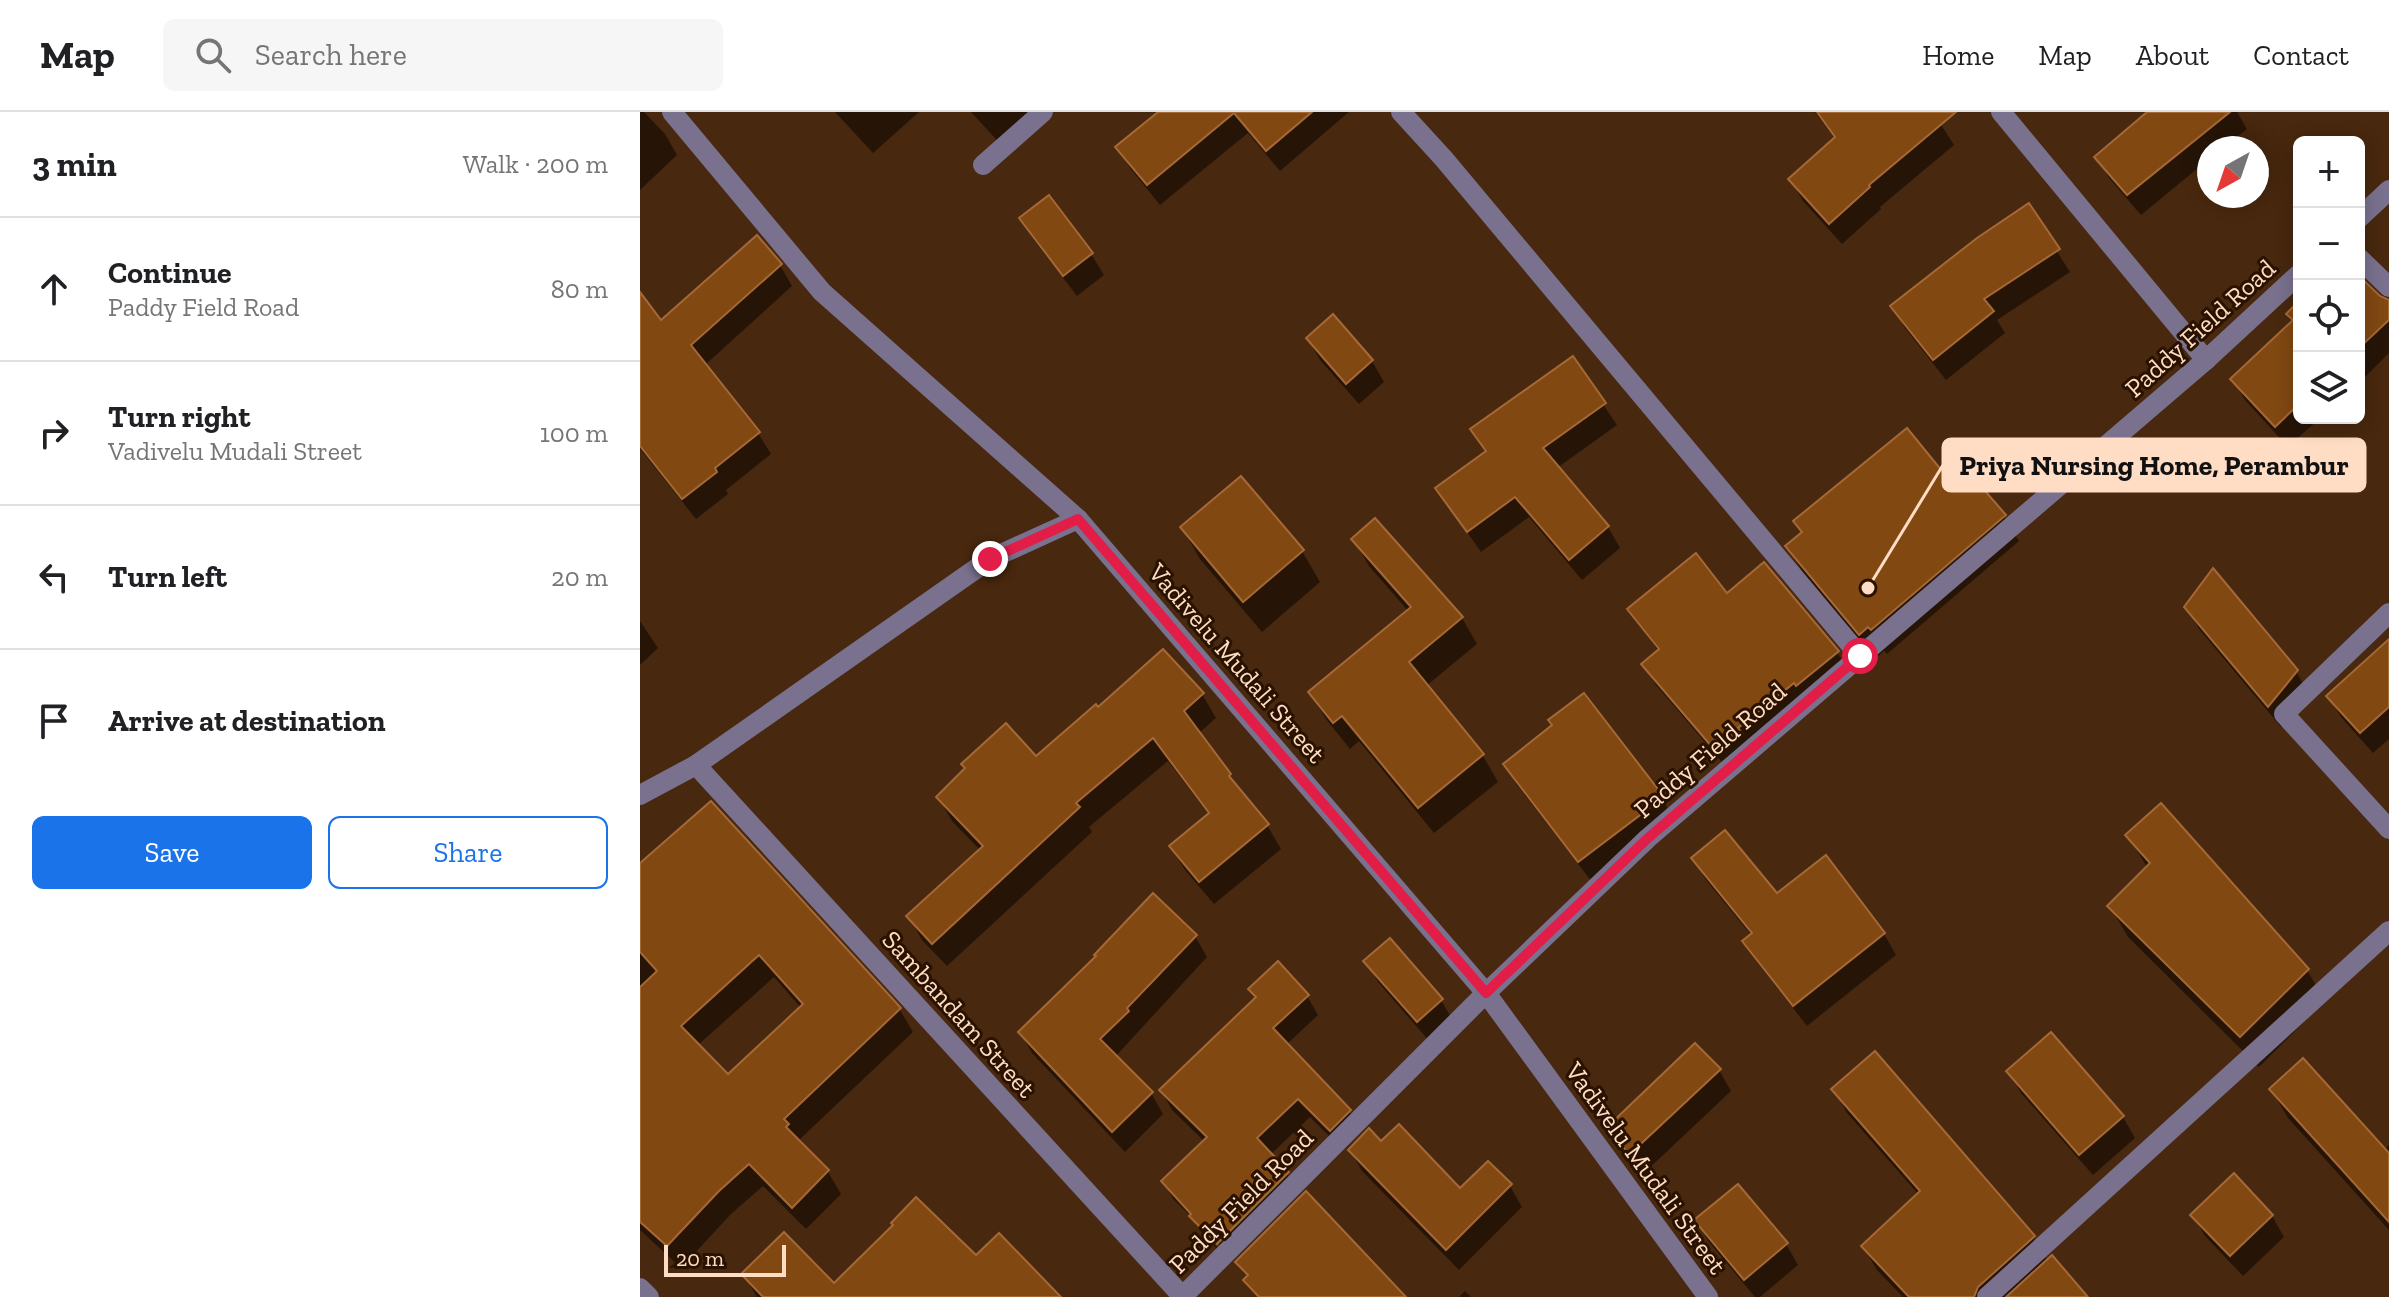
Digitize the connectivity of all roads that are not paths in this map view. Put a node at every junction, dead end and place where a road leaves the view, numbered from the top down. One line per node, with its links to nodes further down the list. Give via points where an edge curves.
1 (672, 112): 12 (street, Vadivelu Mudali Street, via 822,292)
2 (1043, 112): 5 (street)
3 (1401, 112): 14 (street)
4 (2001, 112): 11 (street)
5 (983, 165)
6 (2389, 190): 7 (street)
7 (2365, 212)
8 (2365, 264): 10 (street)
9 (2293, 280): 11 (street, Paddy Field Road)
10 (2389, 287)
11 (2206, 360): 14 (street, Paddy Field Road)
12 (1078, 519): 15 (street, via 990,559); 19 (street, Vadivelu Mudali Street)
13 (2389, 613): 17 (street, via 2284,714)
14 (1860, 656): 19 (street, Paddy Field Road, via 1648,838)
15 (696, 765): 16 (street); 22 (street, Sambandam Street)
16 (641, 792)
17 (2389, 829)
18 (2389, 931): 24 (street)
19 (1486, 993): 22 (street, Paddy Field Road); 23 (street, Vadivelu Mudali Street)
20 (640, 1288): 21 (street)
21 (649, 1297)
22 (1183, 1297)
23 (1708, 1297)
24 (1987, 1297)

